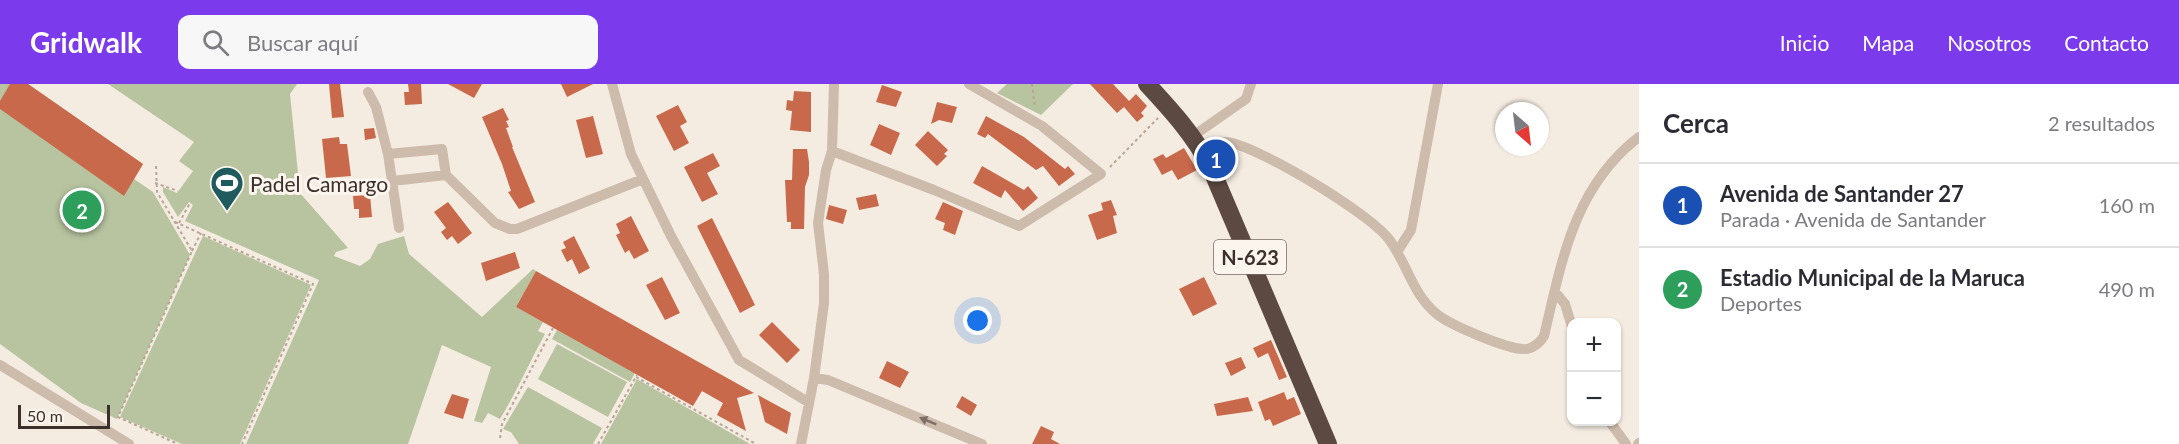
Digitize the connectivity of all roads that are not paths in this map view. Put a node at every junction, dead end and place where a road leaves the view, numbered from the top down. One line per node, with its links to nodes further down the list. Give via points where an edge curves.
1 (612, 84): 13 (street, via 631,154)
2 (834, 84): 10 (street)
3 (969, 84): 10 (street, via 1029,119 1101,174 1019,226)
4 (1147, 84): 9 (highway, N-623)
5 (1251, 84): 9 (street, via 1246,99)
6 (1438, 84): 16 (street, via 1411,230)
7 (368, 92): 11 (street, via 376,107)
8 (1639, 137): 17 (street, via 1607,167 1585,198)
9 (1196, 141): 16 (street, via 1227,142 1283,164 1377,227); 27 (highway, N-623, via 1231,211)
10 (832, 151): 20 (street, via 818,223 825,288)
11 (388, 154): 12 (street, via 442,149); 14 (street)
12 (446, 175): 13 (street, via 495,224 510,229); 14 (street)
13 (643, 179): 21 (street, via 739,360)
14 (392, 181): 15 (street)
15 (399, 228)
16 (1397, 252): 17 (street, via 1418,293 1436,313 1514,348 1526,349 1541,341)
17 (1555, 292): 18 (street)
18 (1569, 318)
19 (0, 365): 24 (street)
20 (814, 378): 21 (street); 26 (street, one-way to 20, via 828,380)
21 (808, 402): 25 (street)
22 (1613, 426): 23 (street)
23 (1622, 442)
24 (129, 444)
25 (801, 444)
26 (982, 444)
27 (1328, 444)

